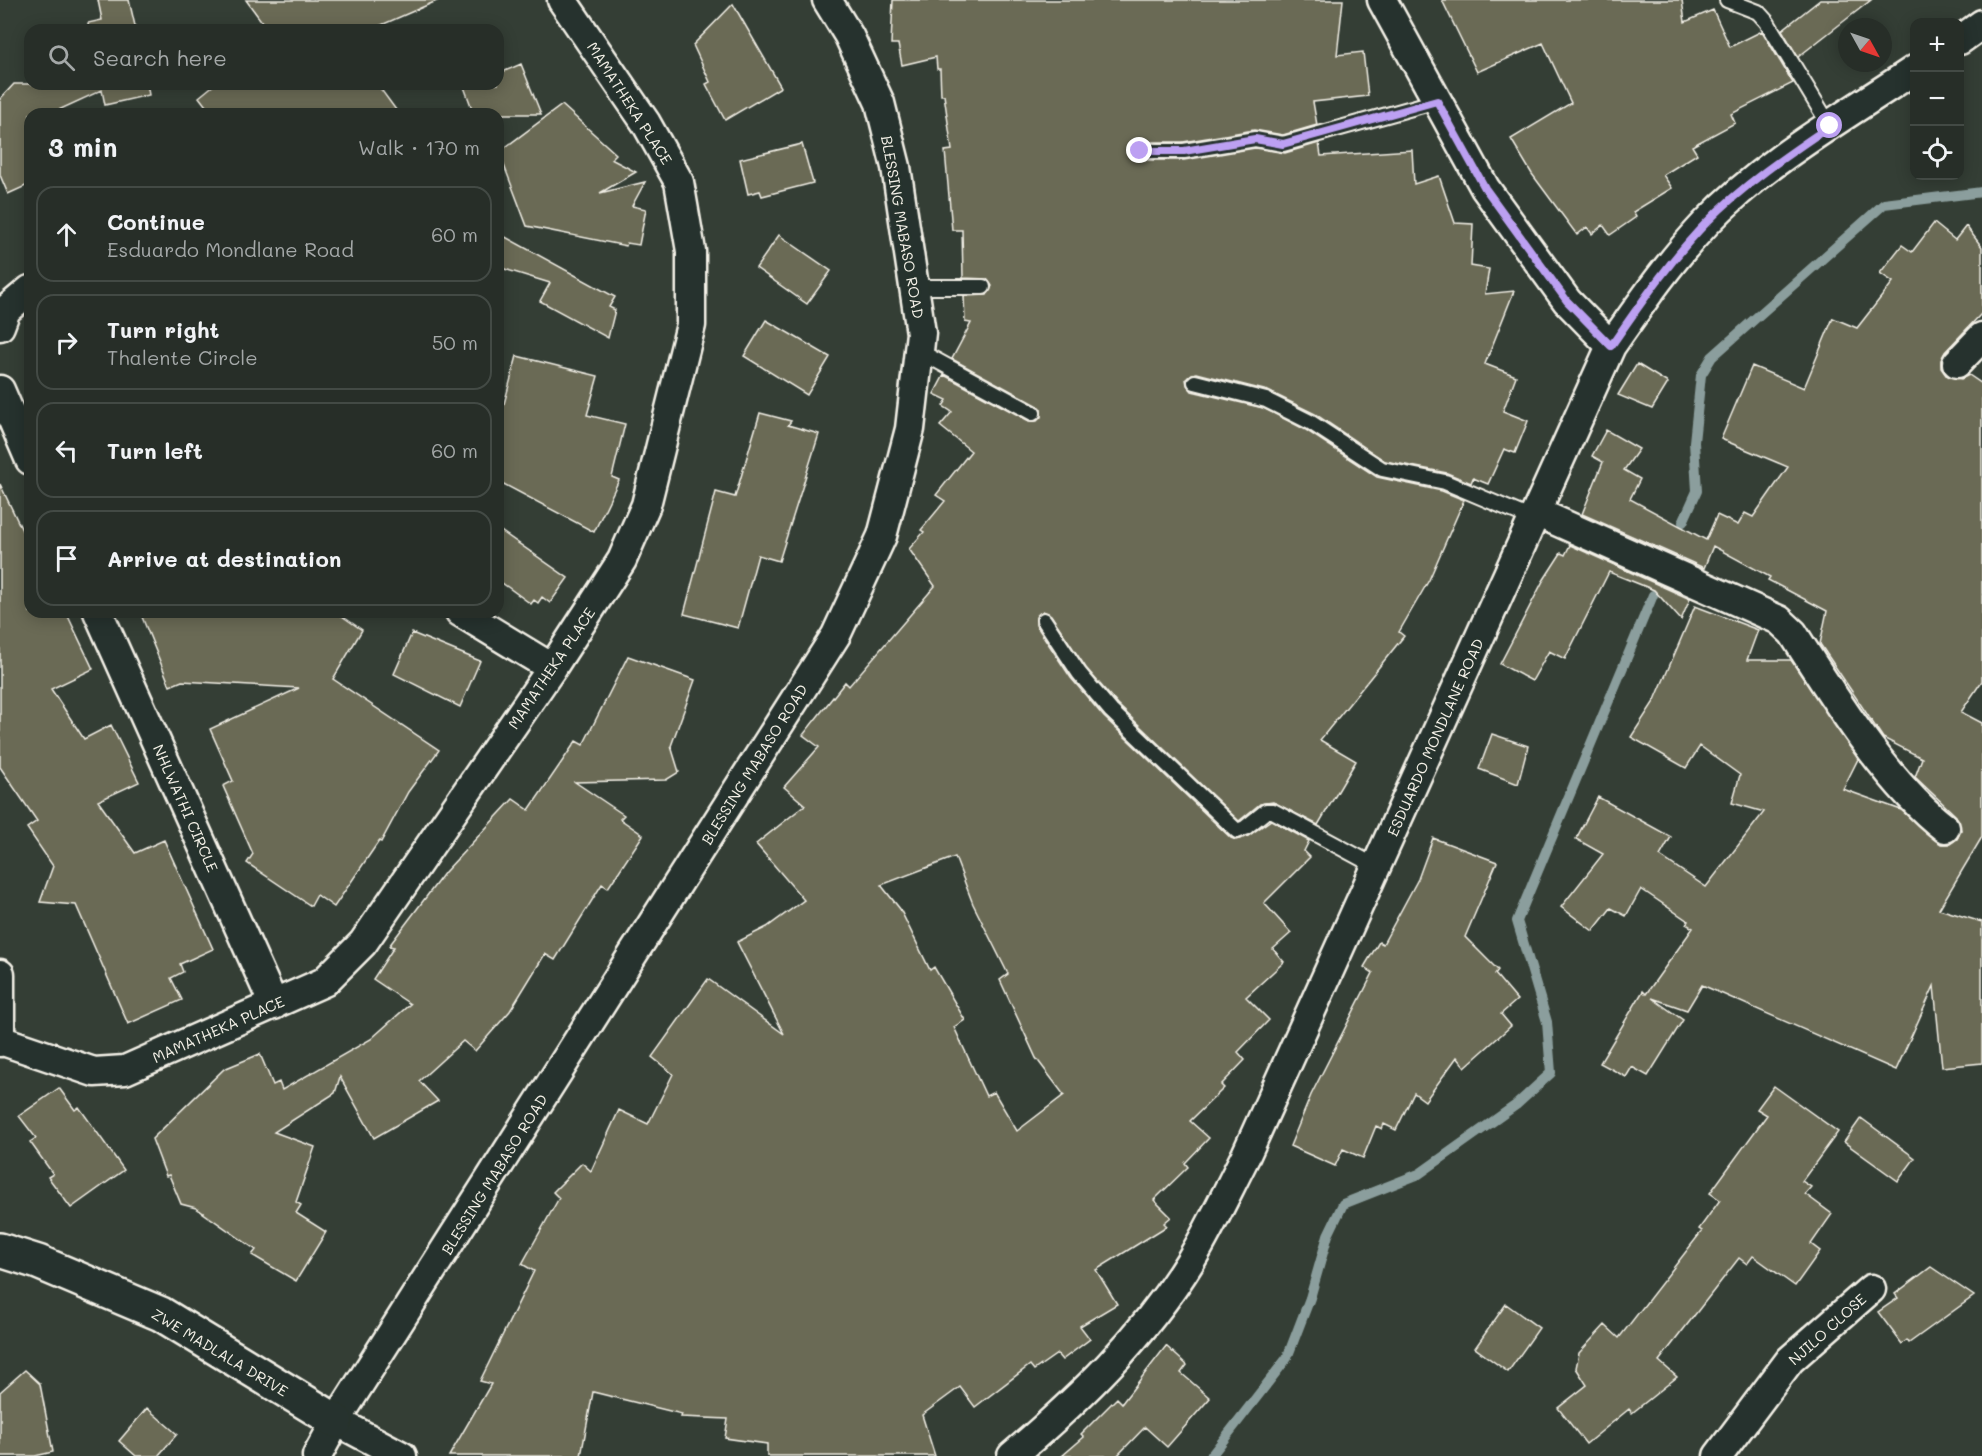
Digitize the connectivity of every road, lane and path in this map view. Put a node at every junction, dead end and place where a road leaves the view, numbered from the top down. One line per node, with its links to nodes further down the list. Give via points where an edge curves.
1 (561, 0): 27 (street, MAMATHEKA PLACE, via 646,123 679,182 691,251 691,325 646,506 622,560)
2 (827, 0): 11 (street, BLESSING MABASO ROAD, via 849,36 880,103 896,167)
3 (1382, 0): 8 (street)
4 (1727, 0): 9 (lane, via 1758,12 1767,22)
5 (1982, 24): 6 (street)
6 (1964, 37)
7 (1911, 72): 9 (street, ESDUARDO MONDLANE ROAD)
8 (1437, 101): 10 (lane, via 1283,144 1255,139 1184,151); 16 (street, via 1485,188 1567,301)
9 (1830, 126): 16 (street, ESDUARDO MONDLANE ROAD, via 1777,161 1707,222 1659,277)
10 (1140, 151)
11 (914, 287): 12 (lane); 17 (street, BLESSING MABASO ROAD, via 921,333)
12 (983, 287)
13 (24, 295): 14 (street, via 6,310)
14 (0, 326)
15 (1982, 337): 18 (street)
16 (1611, 346): 23 (street, ESDUARDO MONDLANE ROAD)
17 (919, 351): 21 (lane); 35 (street, BLESSING MABASO ROAD, via 910,429 882,536 836,635)
18 (1957, 363)
19 (1195, 382): 23 (lane, via 1266,400 1311,422 1382,469 1444,482)
20 (0, 390): 22 (street)
21 (1033, 412)
22 (24, 446)
23 (1534, 516): 28 (street, via 1779,620 1793,633 1892,774 1928,815); 29 (street, ESDUARDO MONDLANE ROAD)
24 (101, 618): 31 (street, NHLWATHI CIRCLE)
25 (470, 618): 27 (street)
26 (1044, 620): 29 (lane, via 1079,673 1111,711 1237,831 1266,811 1274,811)
27 (552, 668): 31 (street, MAMATHEKA PLACE, via 363,943 324,982)
28 (1945, 828)
29 (1377, 867): 38 (street, ESDUARDO MONDLANE ROAD, via 1246,1155 1190,1261 1136,1337 1072,1405)
30 (0, 974): 32 (street)
31 (274, 1005): 32 (street, MAMATHEKA PLACE, via 124,1070 93,1072)
32 (0, 1041)
33 (0, 1250): 35 (street, ZWE MADLALA DRIVE, via 160,1314)
34 (1871, 1289): 39 (street, NJILO CLOSE, via 1790,1360)
35 (336, 1422): 36 (street, BLESSING MABASO ROAD); 37 (street)
36 (317, 1456)
37 (402, 1456)
38 (1012, 1456)
39 (1718, 1456)

